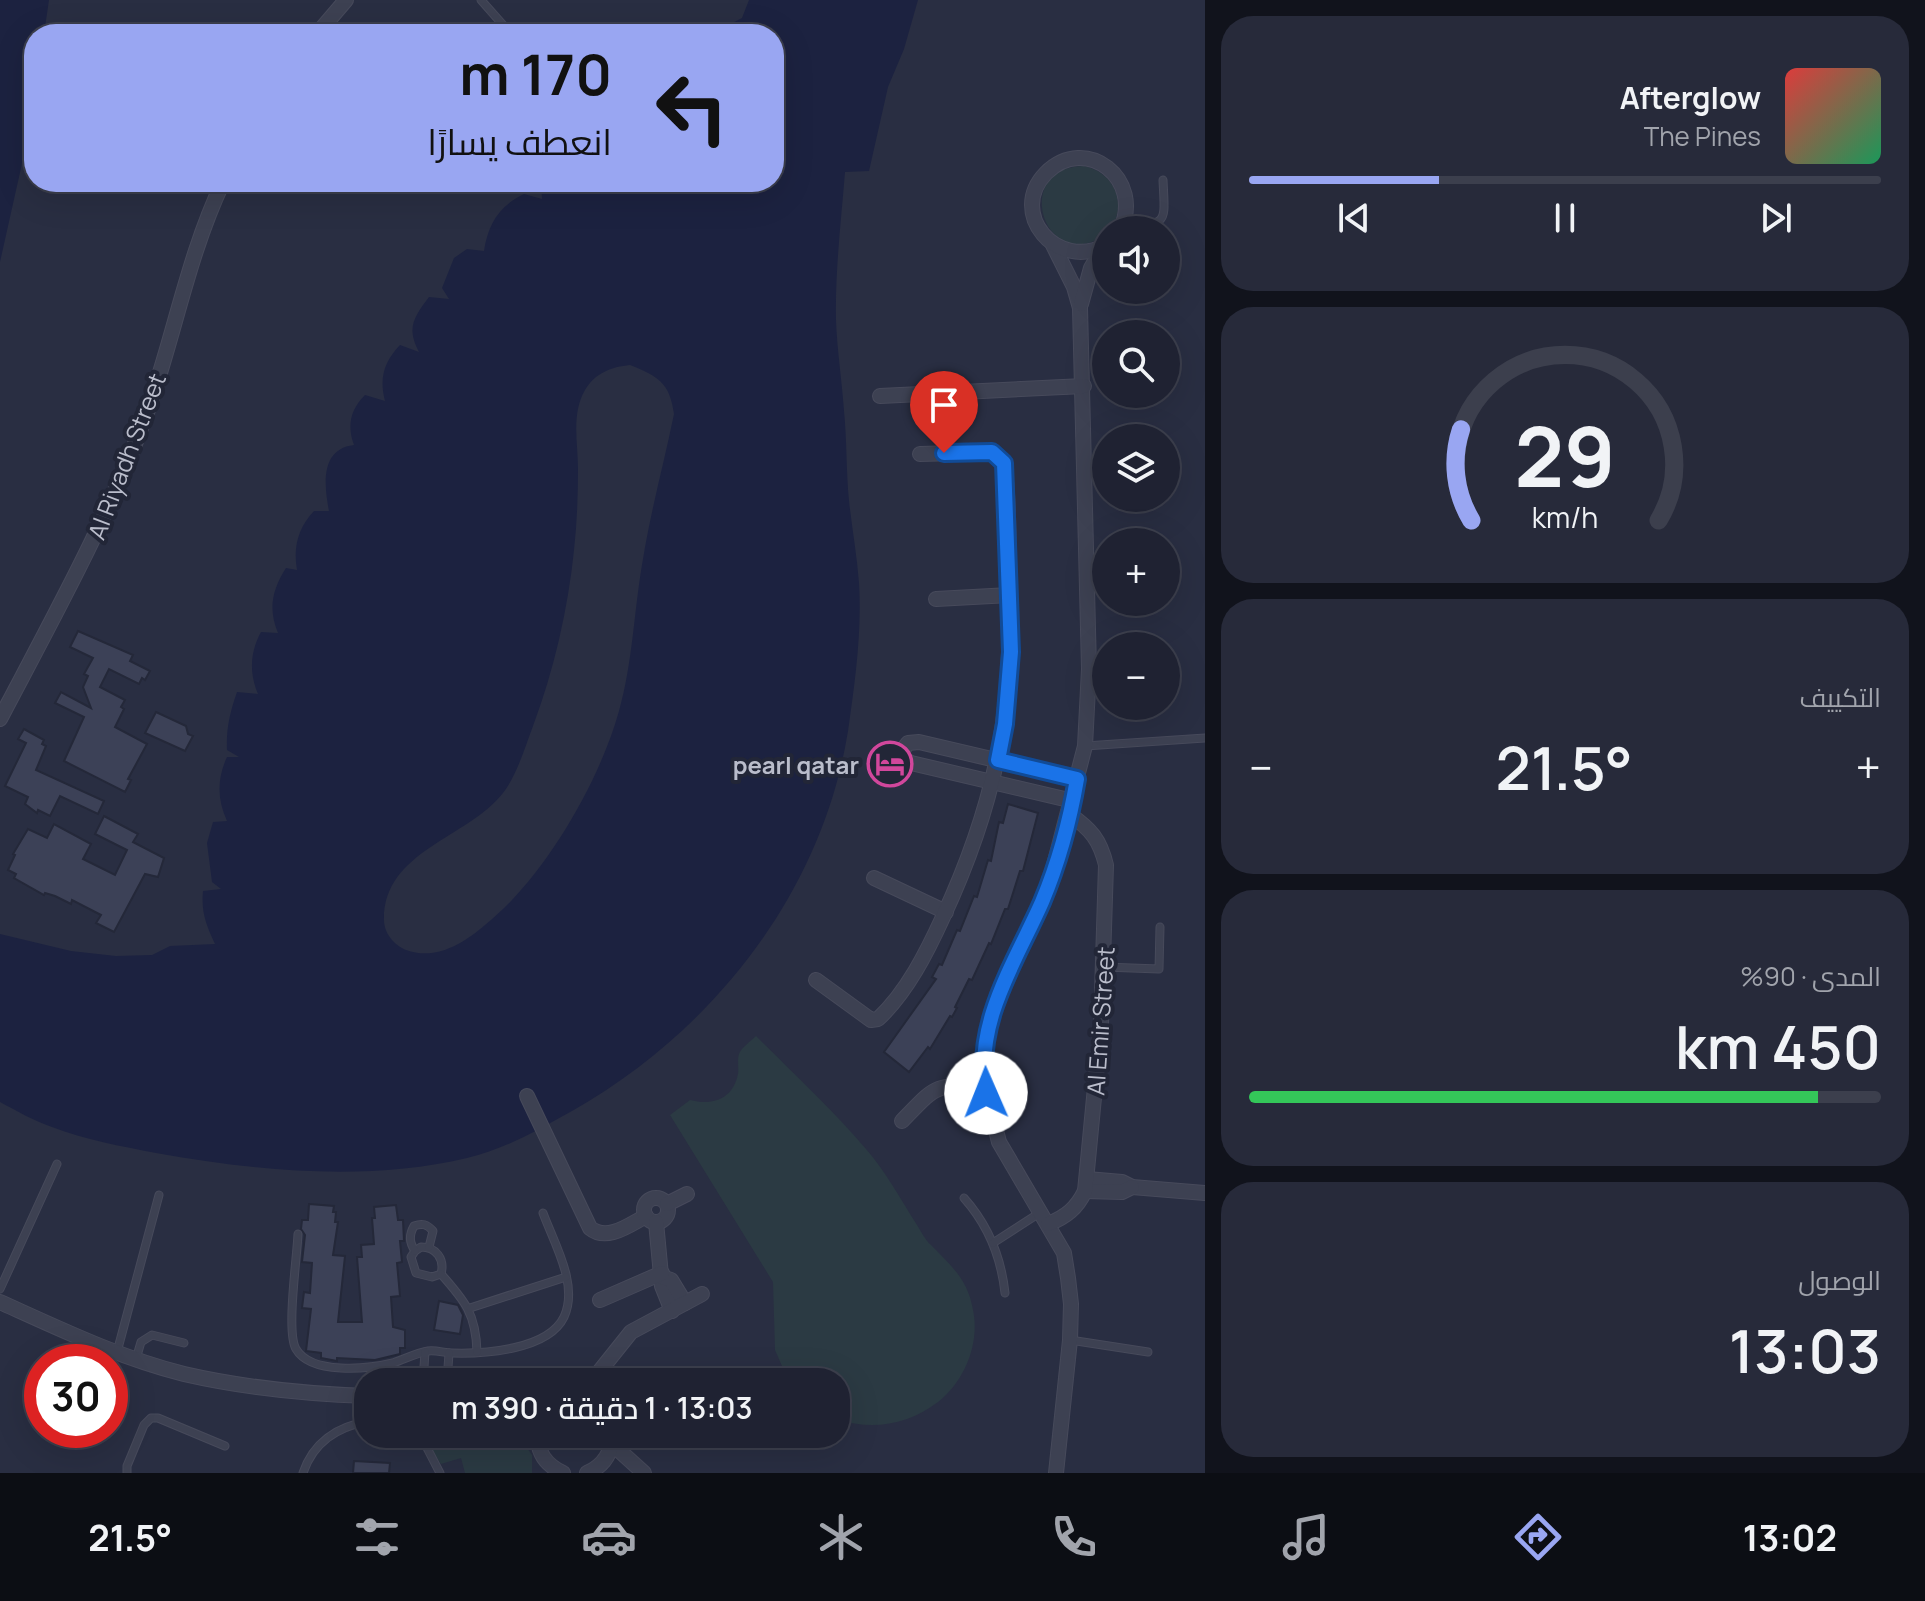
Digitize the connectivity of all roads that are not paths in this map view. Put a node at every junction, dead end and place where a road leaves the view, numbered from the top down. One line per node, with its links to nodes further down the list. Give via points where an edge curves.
1 (346, 0): 3 (street)
2 (481, 0): 4 (lane)
3 (326, 24)
4 (502, 24)
5 (1163, 180): 8 (lane)
6 (219, 192): 18 (street, Al Riyadh Street, via 122,475 92,545)
7 (1125, 216): 9 (street, via 1126,194 1115,174 1089,159 1067,160 1042,177 1033,198 1035,221)
8 (1163, 216)
9 (1053, 245): 10 (street, via 1082,253); 12 (street)
10 (1092, 250)
11 (1092, 266): 12 (street)
12 (1080, 308): 13 (street)
13 (1084, 386): 14 (street); 20 (street, via 1089,669)
14 (880, 396)
15 (920, 454): 16 (street, via 992,452 1001,458)
16 (1010, 595): 17 (street); 21 (street, via 1009,683)
17 (936, 599)
18 (0, 719)
19 (1205, 738): 20 (lane)
20 (1085, 746): 22 (street)
21 (998, 760): 22 (street); 23 (street); 23 (street, via 919,742 908,743 902,751 911,763)
22 (1077, 779): 24 (street)
23 (993, 782): 24 (street); 26 (street)
24 (1071, 807): 28 (street, Al Emir Street, via 1097,837 1106,865); 30 (street, via 1042,900 992,1011)
25 (874, 878): 26 (street)
26 (946, 912): 29 (street, via 918,966 878,1019 865,1018)
27 (1160, 927): 28 (lane, via 1159,969)
28 (1104, 967): 34 (street, Al Emir Street)
29 (816, 980)
30 (985, 1087): 32 (street, via 931,1090); 40 (street, via 999,1142)
31 (527, 1096): 41 (street, via 590,1228 610,1234)
32 (902, 1121)
33 (57, 1164): 49 (lane)
34 (1086, 1185): 35 (street, via 1122,1192 1132,1187); 40 (street, via 1067,1215)
35 (1205, 1193)
36 (687, 1194): 41 (street, via 667,1204 666,1217)
37 (159, 1195): 59 (lane)
38 (964, 1198): 43 (lane)
39 (543, 1213): 48 (lane)
40 (1045, 1218): 43 (lane); 56 (street, via 1064,1253)
41 (651, 1219): 47 (street)
42 (298, 1234): 61 (lane, via 292,1330 303,1358 313,1364 358,1367)
43 (993, 1243): 50 (lane)
44 (429, 1247): 45 (lane); 45 (lane, via 433,1231 420,1224 410,1234); 46 (lane, via 441,1260)
45 (415, 1251): 46 (lane, via 411,1257 416,1273)
46 (441, 1274): 55 (lane)
47 (662, 1275): 52 (street); 54 (street, via 671,1280)
48 (566, 1277): 55 (lane); 62 (lane, via 570,1287 563,1320 549,1333 525,1345)
49 (0, 1289)
50 (1005, 1293)
51 (702, 1294): 54 (street)
52 (600, 1300)
53 (0, 1302): 58 (street)
54 (678, 1307): 60 (street, via 631,1332)
55 (470, 1308): 62 (lane)
56 (1070, 1340): 63 (lane); 86 (street)
57 (184, 1343): 66 (lane, via 152,1335 141,1342)
58 (98, 1344)
59 (119, 1344)
60 (620, 1346): 69 (street); 70 (street)
61 (425, 1352): 64 (lane); 67 (lane)
62 (477, 1352): 64 (lane)
63 (1148, 1352)
64 (449, 1353): 68 (lane)
65 (128, 1356): 66 (street)
66 (136, 1359): 71 (street, via 234,1384)
67 (424, 1368)
68 (448, 1368)
69 (602, 1368)
70 (610, 1368)
71 (354, 1395)
72 (354, 1424): 81 (lane, via 318,1445)
73 (225, 1446): 80 (lane, via 151,1418)
74 (427, 1448): 82 (lane)
75 (540, 1448): 78 (street)
76 (609, 1448): 79 (street)
77 (620, 1448): 85 (street)
78 (543, 1457): 83 (street); 84 (street)
79 (594, 1472)
80 (127, 1473)
81 (303, 1473)
82 (440, 1473)
83 (542, 1473)
84 (563, 1473)
85 (644, 1473)
86 (1056, 1473)

